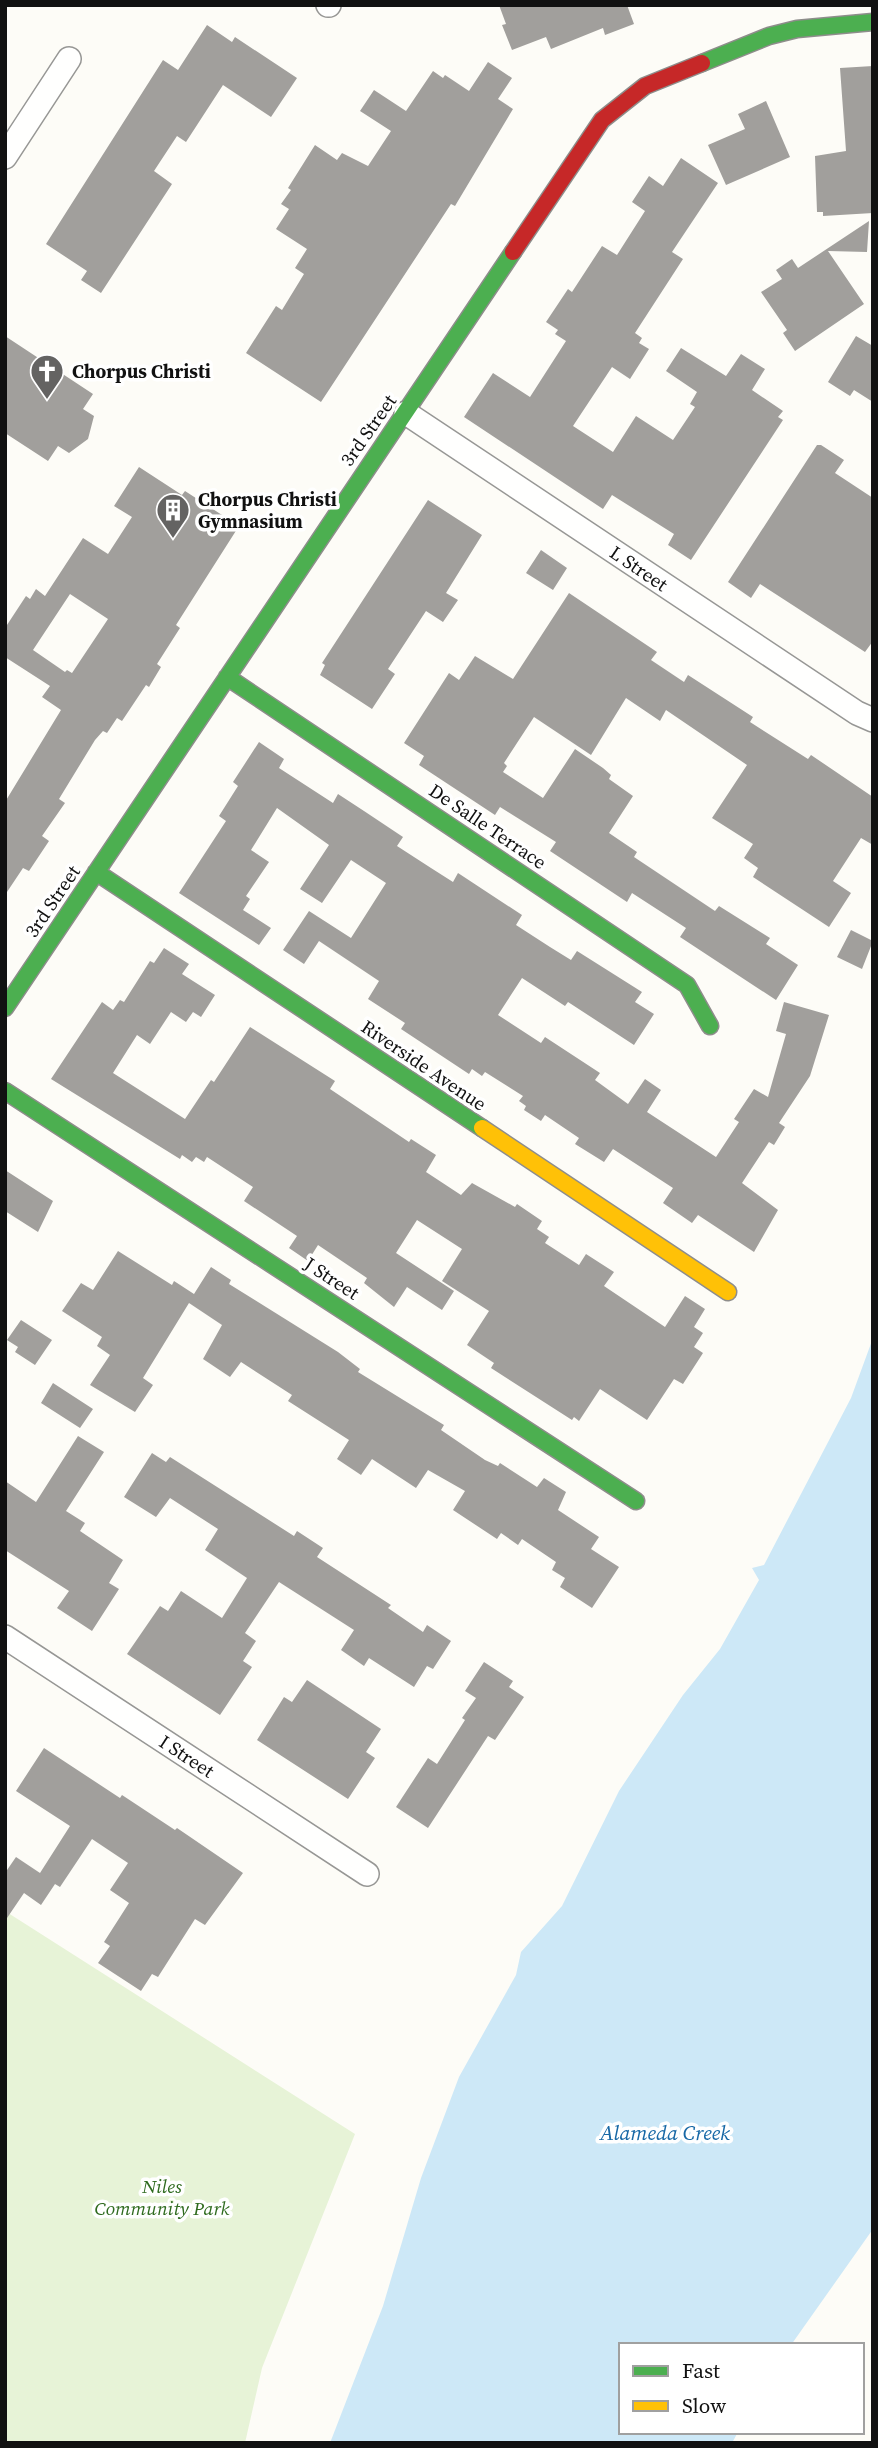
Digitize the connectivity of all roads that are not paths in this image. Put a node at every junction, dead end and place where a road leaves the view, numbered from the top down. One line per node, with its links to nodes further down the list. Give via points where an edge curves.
1 (873, 22): 4 (street, 3rd Street, via 769,36 645,86 624,100 594,131)
2 (69, 59): 3 (street)
3 (5, 157)
4 (406, 413): 5 (street, 3rd Street); 6 (street, L Street, via 846,706)
5 (227, 677): 7 (street, 3rd Street); 9 (street, De Salle Terrace, via 687,985)
6 (873, 719)
7 (96, 872): 8 (street, 3rd Street); 11 (street, Riverside Avenue)
8 (5, 1008)
9 (710, 1026)
10 (5, 1091): 12 (street, J Street)
11 (728, 1292)
12 (636, 1501)
13 (5, 1637): 14 (street, I Street)
14 (367, 1874)

